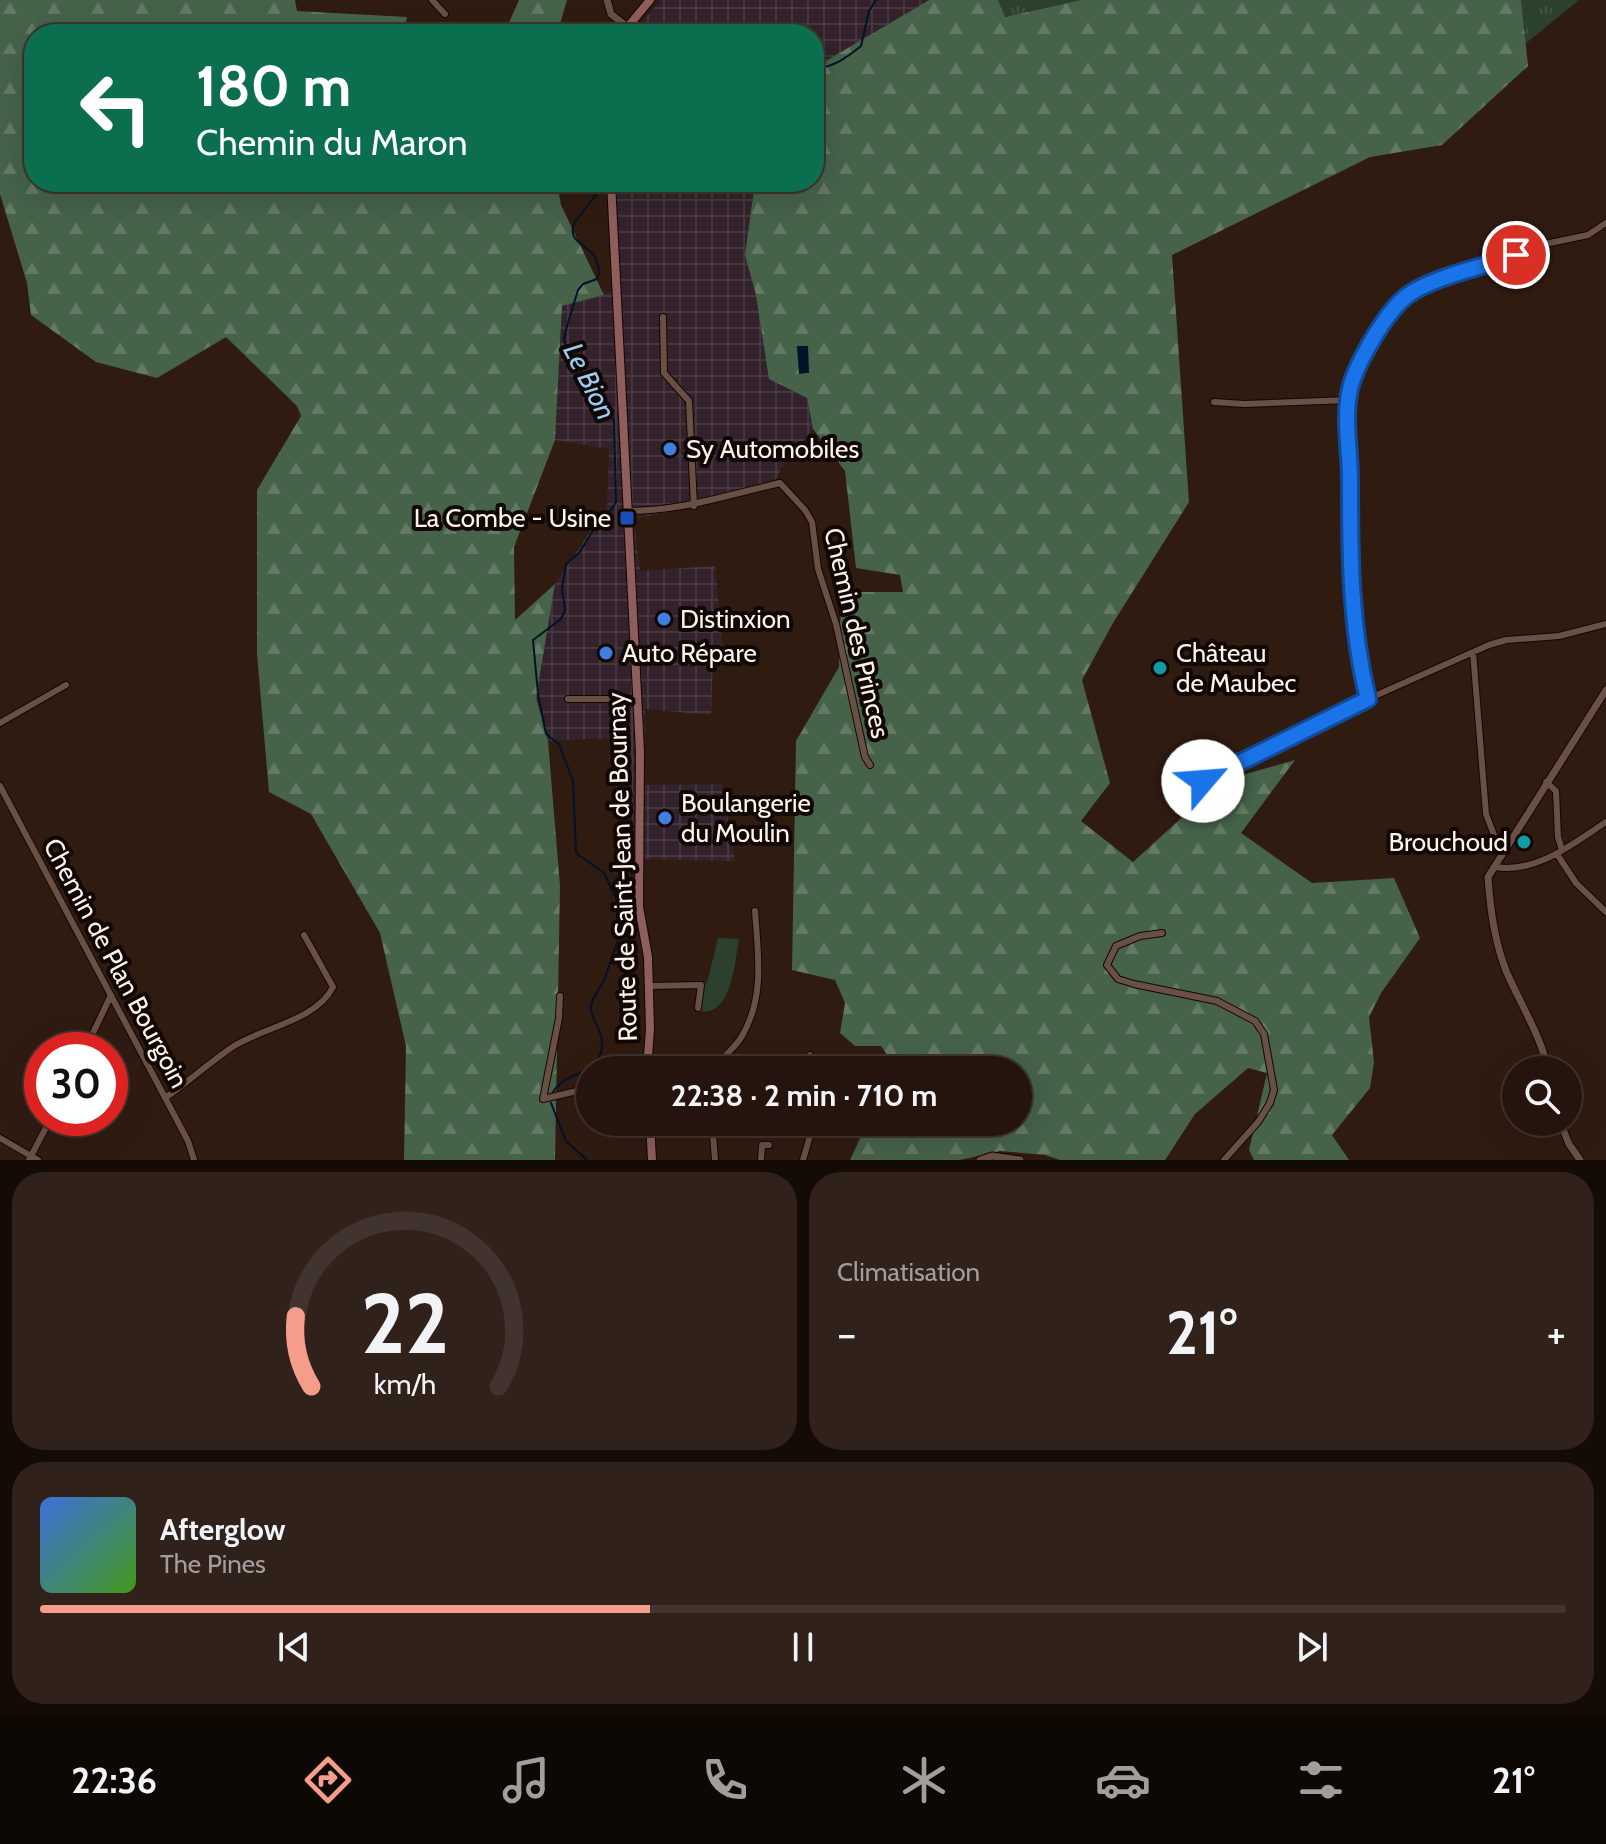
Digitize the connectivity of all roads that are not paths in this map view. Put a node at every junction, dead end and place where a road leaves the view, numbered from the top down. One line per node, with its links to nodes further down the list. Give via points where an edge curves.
1 (432, 0): 4 (street)
2 (607, 0): 5 (street)
3 (650, 0): 6 (main road)
4 (445, 14)
5 (619, 24)
6 (629, 24)
7 (611, 192): 13 (main road, Route de Saint-Jean de Bournay)
8 (1606, 223): 10 (street, via 1588,235 1444,277 1406,296 1376,335)
9 (663, 317): 12 (street, via 664,373 689,401)
10 (1348, 400): 11 (street); 20 (street, via 1354,629)
11 (1214, 402)
12 (694, 506): 13 (street, Chemin des Princes); 22 (street, Chemin des Princes, via 780,483 805,510)
13 (627, 511): 19 (main road, Route de Saint-Jean de Bournay)
14 (1606, 624): 15 (street, via 1559,636 1506,640)
15 (1473, 652): 20 (street); 27 (street, via 1486,814)
16 (66, 685): 21 (street)
17 (1606, 690): 24 (street)
18 (568, 699): 19 (street)
19 (636, 699): 34 (main road, Route de Saint-Jean de Bournay, via 639,919)
20 (1368, 699): 23 (street)
21 (0, 723)
22 (870, 765)
23 (1203, 781)
24 (1546, 782): 27 (street); 28 (street, via 1556,791)
25 (0, 786): 35 (street, Chemin de Plan Bourgoin)
26 (1606, 822): 28 (street)
27 (1505, 851): 29 (street)
28 (1560, 852): 29 (street, via 1530,864); 31 (street, via 1576,883)
29 (1495, 867): 41 (street, via 1488,877 1489,894 1505,969)
30 (755, 911): 40 (street, via 757,1000 740,1040)
31 (1606, 912)
32 (1162, 933): 59 (street, via 1116,946 1107,965 1113,975 1217,1001 1255,1021 1264,1034 1274,1090 1270,1103)
33 (304, 935): 43 (street, via 333,987 329,996 235,1046)
34 (649, 986): 37 (street, via 701,985); 39 (main road, Route de Saint-Jean de Bournay)
35 (111, 995): 38 (street); 43 (street, Chemin de Plan Bourgoin)
36 (560, 996): 42 (street, via 543,1099)
37 (698, 1008)
38 (94, 1032)
39 (650, 1056)
40 (725, 1056)
41 (1545, 1056)
42 (576, 1091)
43 (165, 1098): 52 (street, Chemin de Plan Bourgoin)
44 (43, 1136): 51 (street)
45 (651, 1136): 53 (main road)
46 (713, 1136): 54 (street)
47 (810, 1136): 56 (street)
48 (1566, 1136): 60 (street)
49 (0, 1138): 51 (street)
50 (769, 1145): 55 (street, via 762,1145)
51 (33, 1159)
52 (194, 1160)
53 (652, 1160)
54 (715, 1160)
55 (761, 1160)
56 (803, 1160)
57 (980, 1160): 58 (street)
58 (1020, 1160)
59 (1224, 1160)
60 (1580, 1160)

